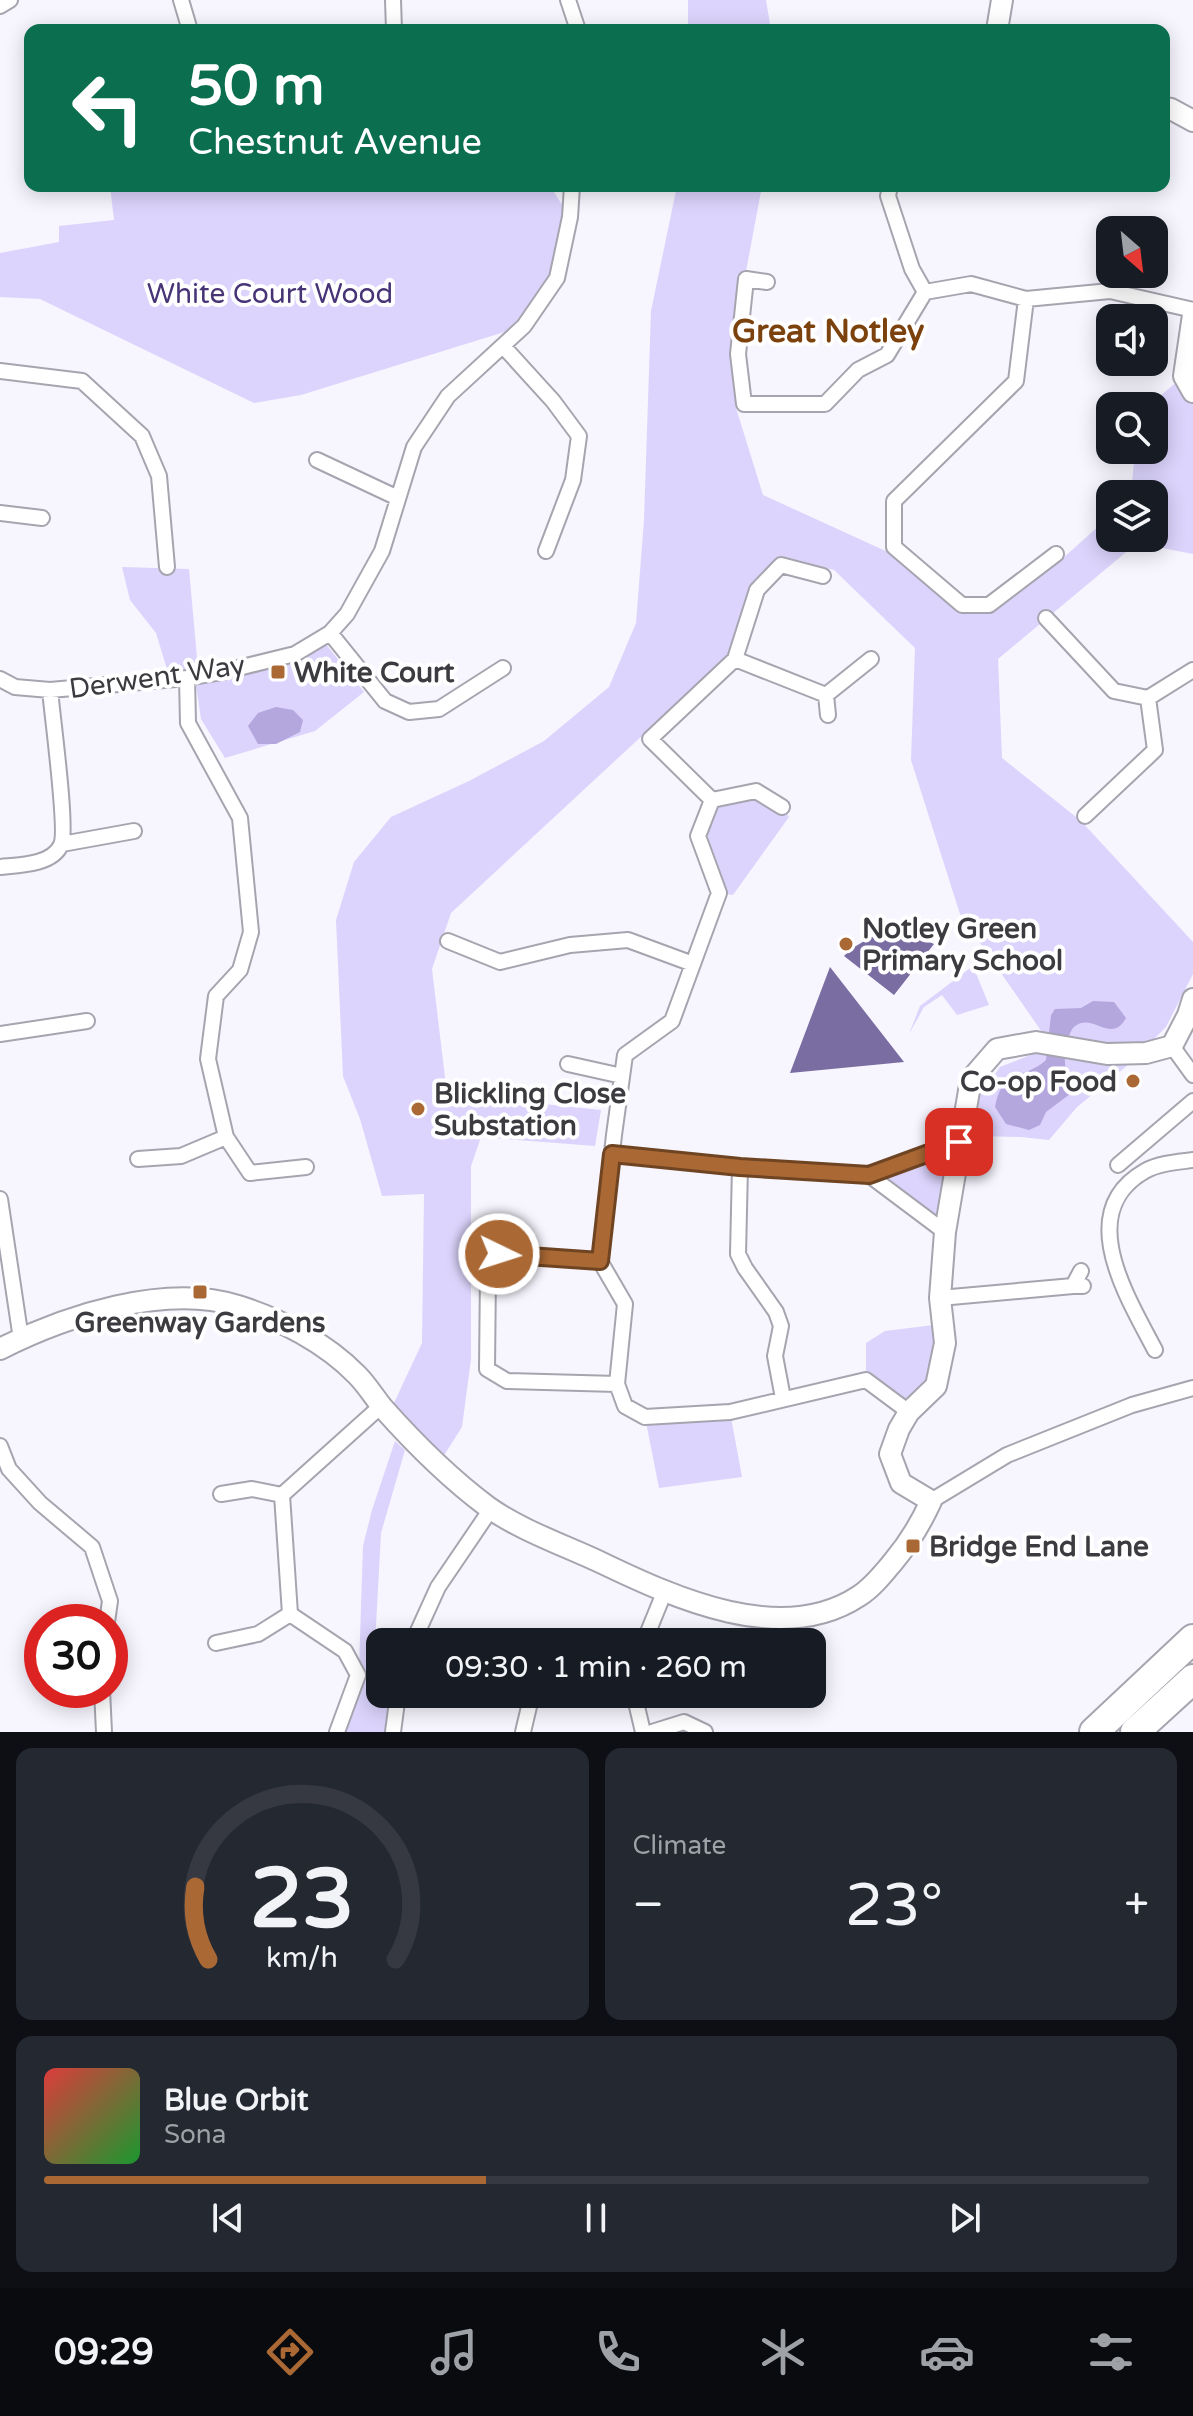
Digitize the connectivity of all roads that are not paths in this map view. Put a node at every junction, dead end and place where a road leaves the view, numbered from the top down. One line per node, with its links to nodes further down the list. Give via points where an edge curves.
1 (10, 0): 6 (street)
2 (181, 0): 7 (street)
3 (393, 0): 8 (street)
4 (568, 0): 9 (street)
5 (1002, 0): 10 (street)
6 (0, 6)
7 (188, 24)
8 (394, 24)
9 (576, 24)
10 (998, 24)
11 (1170, 109): 12 (street)
12 (1193, 121)
13 (572, 192): 19 (street, Derwent Way, via 557,278 524,326)
14 (889, 192): 16 (street, via 912,269)
15 (767, 282): 16 (street, via 746,279 738,354 744,404 825,404 858,370 887,355)
16 (925, 292): 17 (street, via 971,284)
17 (1026, 299): 18 (street, via 1110,291); 27 (street, via 1016,381 894,501 894,547 962,605 989,605)
18 (1193, 313): 21 (street, via 1184,376)
19 (503, 346): 23 (street, Derwent Way, via 448,396 414,447); 26 (street, via 579,436 573,480)
20 (0, 371): 28 (street, via 82,381 142,436 159,476)
21 (1193, 392)
22 (317, 460): 23 (street)
23 (398, 498): 31 (street, Derwent Way, via 382,551 347,614)
24 (0, 513): 25 (street)
25 (42, 518)
26 (546, 551)
27 (1056, 554)
28 (167, 567)
29 (823, 576): 32 (street, via 781,565 757,590)
30 (1046, 618): 40 (street, via 1114,691)
31 (330, 633): 34 (street, via 385,701 409,712 439,709); 36 (street, Derwent Way, via 295,654)
32 (735, 659): 39 (street); 42 (street, via 650,739)
33 (871, 659): 39 (street)
34 (503, 668)
35 (1193, 670): 40 (street)
36 (187, 678): 38 (street, Derwent Way); 58 (street, via 188,723 240,818 251,932 240,970 216,996 208,1059)
37 (0, 679): 38 (street, Derwent Way, via 15,687)
38 (50, 690): 46 (street)
39 (826, 695): 41 (street)
40 (1148, 698): 44 (street, via 1155,750)
41 (828, 715)
42 (712, 800): 43 (street, via 756,791); 49 (street, via 698,836 719,893)
43 (782, 807)
44 (1085, 816)
45 (134, 831): 46 (street)
46 (62, 844): 47 (street, via 51,857)
47 (0, 867)
48 (448, 941): 49 (street, via 500,962 570,945 628,940)
49 (693, 964): 56 (street, via 672,1021 625,1055)
50 (1193, 999): 53 (street)
51 (87, 1021): 52 (street)
52 (0, 1034)
53 (1172, 1046): 55 (street); 59 (street, via 1107,1054 1036,1042 997,1049 971,1079)
54 (568, 1064): 56 (street)
55 (1193, 1075)
56 (622, 1076): 60 (street)
57 (1193, 1101): 63 (street)
58 (226, 1137): 61 (street, via 181,1156); 64 (street, via 250,1173)
59 (959, 1142): 66 (street); 68 (street)
60 (612, 1154): 65 (street); 69 (street)
61 (138, 1159)
62 (1193, 1160): 74 (street, via 1147,1170 1124,1187 1112,1205 1109,1240 1116,1270)
63 (1118, 1165)
64 (306, 1167)
65 (740, 1167): 66 (street); 77 (street, via 738,1254 781,1326 775,1356)
66 (869, 1175): 68 (street)
67 (0, 1199): 72 (street)
68 (945, 1232): 71 (street)
69 (600, 1261): 75 (street, via 625,1304); 75 (street, via 499,1254 488,1272 487,1369 507,1381)
70 (1079, 1281): 71 (street)
71 (940, 1298): 79 (street, via 945,1343 936,1386)
72 (21, 1339): 73 (street); 78 (street, via 151,1299 236,1305 286,1325 332,1353)
73 (0, 1349)
74 (1155, 1350)
75 (617, 1384): 77 (street, via 625,1406 645,1417 730,1412)
76 (1193, 1388): 84 (street, via 1132,1405 1007,1455)
77 (783, 1398): 79 (street, via 866,1380)
78 (381, 1406): 83 (street); 85 (street, via 442,1471)
79 (909, 1412): 84 (street, via 890,1454 901,1483)
80 (0, 1446): 81 (street)
81 (4, 1472): 87 (street, via 92,1547)
82 (221, 1494): 83 (street, via 252,1489)
83 (282, 1495): 88 (street)
84 (931, 1501): 86 (street, via 884,1573 861,1595 835,1609 802,1617 754,1616)
85 (491, 1509): 86 (street); 89 (street, via 438,1587)
86 (664, 1593): 90 (street)
87 (110, 1604)
88 (290, 1614): 92 (street, via 258,1634); 99 (street, via 345,1651 358,1675)
89 (419, 1628)
90 (650, 1628)
91 (1193, 1639): 105 (highway)
92 (216, 1643)
93 (1193, 1679): 106 (highway)
94 (103, 1708): 98 (street)
95 (396, 1708): 100 (street)
96 (529, 1708): 101 (street)
97 (637, 1708): 102 (street)
98 (104, 1732)
99 (337, 1732)
100 (393, 1732)
101 (523, 1732)
102 (643, 1732)
103 (652, 1732): 104 (street, via 684,1722)
104 (705, 1732)
105 (1094, 1732)
106 (1135, 1732)

